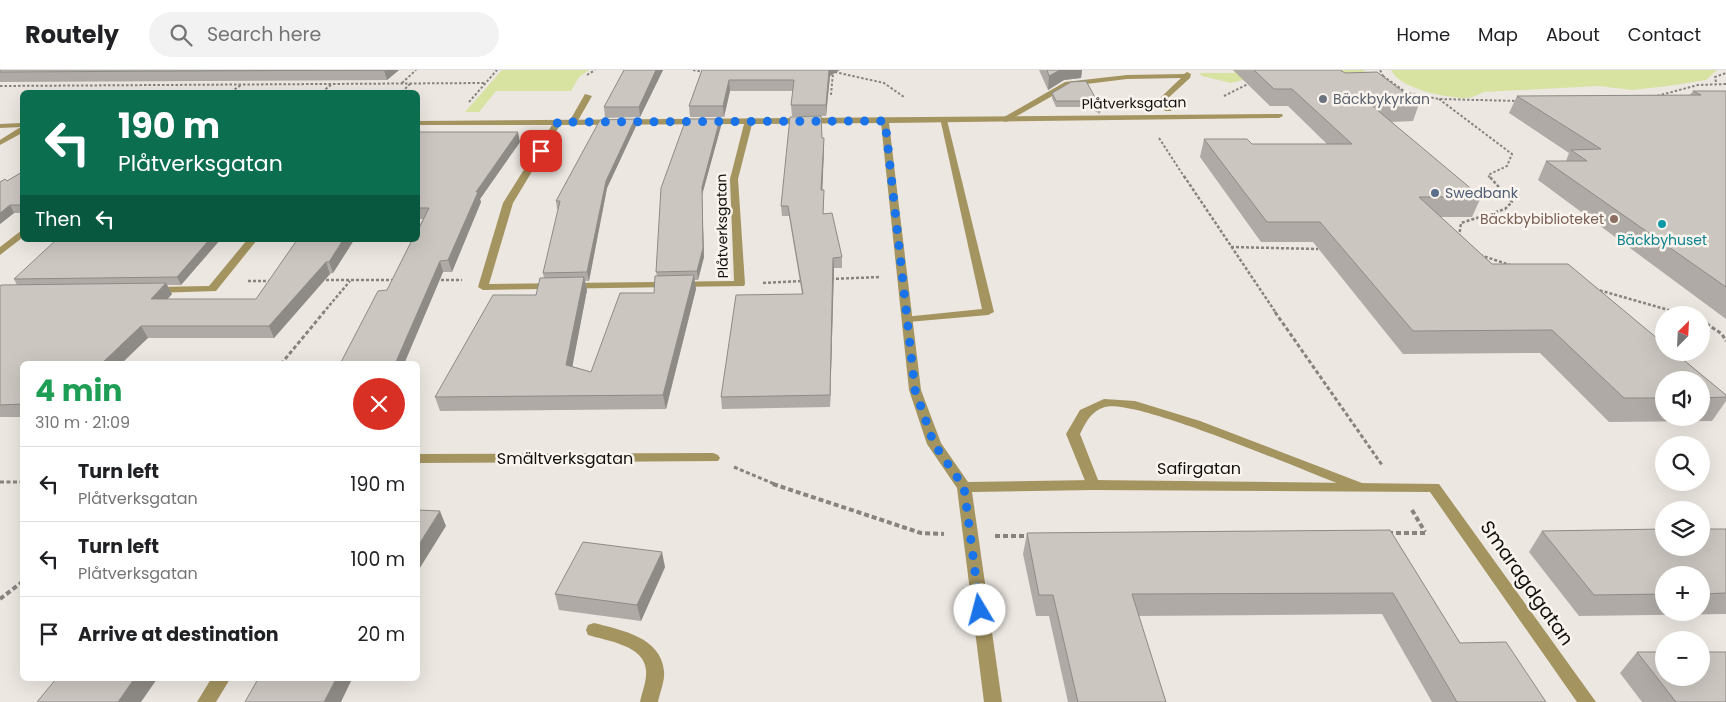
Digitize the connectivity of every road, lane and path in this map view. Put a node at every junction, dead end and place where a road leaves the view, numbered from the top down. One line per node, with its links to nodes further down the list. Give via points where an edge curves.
1 (416, 70): 22 (path)
2 (496, 70): 17 (path)
3 (693, 70): 9 (path)
4 (826, 70): 6 (path)
5 (1380, 70): 11 (path)
6 (833, 71): 33 (path); 44 (path, via 884,83 906,98 912,112)
7 (1187, 73): 38 (street, via 1163,99); 42 (street, via 1068,84)
8 (1726, 73): 16 (path, via 1715,77)
9 (711, 74)
10 (1374, 76): 11 (path)
11 (1383, 76): 36 (path, via 1407,93)
12 (323, 79): 20 (path)
13 (152, 80): 25 (path)
14 (238, 80): 26 (path)
15 (67, 82): 28 (path)
16 (1716, 82): 24 (path); 35 (path)
17 (485, 83): 23 (path); 49 (path)
18 (1251, 83): 34 (path)
19 (242, 84): 20 (path); 26 (path); 29 (path)
20 (318, 84): 21 (path)
21 (332, 84): 22 (path); 30 (path)
22 (402, 84): 23 (path)
23 (411, 84): 31 (path)
24 (1726, 84)
25 (144, 85): 26 (path); 28 (path)
26 (231, 85)
27 (0, 86): 28 (path)
28 (60, 86)
29 (234, 90)
30 (324, 90)
31 (404, 90)
32 (588, 96): 46 (street)
33 (831, 96)
34 (1222, 98)
35 (1650, 98)
36 (1439, 99): 37 (path); 55 (path, via 1512,154 1507,166 1488,175 1512,202 1506,209 1461,223)
37 (1519, 102)
38 (1168, 109)
39 (1279, 116): 40 (street, Plåtverksgatan)
40 (1145, 118): 42 (street, Plåtverksgatan); 57 (path)
41 (943, 120): 42 (street, Plåtverksgatan); 44 (street, Plåtverksgatan); 76 (street, via 988,312)
42 (1002, 120)
43 (885, 121): 44 (street, Plåtverksgatan); 47 (street, Plåtverksgatan); 62 (street)
44 (911, 121)
45 (558, 122): 46 (street, Plåtverksgatan); 49 (street, Plåtverksgatan); 66 (street, via 508,203)
46 (573, 122): 47 (street, Plåtverksgatan)
47 (749, 122): 72 (street, Plåtverksgatan, via 734,179)
48 (420, 123): 49 (street, Plåtverksgatan)
49 (454, 123)
50 (20, 125): 51 (street)
51 (0, 126)
52 (20, 131): 53 (street)
53 (0, 143)
54 (20, 235): 59 (street)
55 (1459, 238)
56 (250, 242): 71 (street)
57 (1230, 247): 58 (path); 80 (path)
58 (1318, 249)
59 (0, 252)
60 (1472, 253): 61 (path)
61 (1510, 265)
62 (903, 275): 68 (path); 76 (street)
63 (350, 280): 64 (path); 70 (path); 79 (path)
64 (398, 280)
65 (427, 280): 66 (path)
66 (485, 280): 72 (street, Plåtverksgatan, via 483,287)
67 (807, 280): 72 (path)
68 (826, 280)
69 (274, 281): 71 (path)
70 (312, 281)
71 (218, 282): 74 (street, via 212,289)
72 (740, 284)
73 (1593, 289): 75 (path)
74 (144, 290)
75 (1655, 306)
76 (908, 319): 87 (street, via 915,390 934,444)
77 (1710, 326): 78 (path)
78 (1726, 341)
79 (283, 361)
80 (1368, 447)
81 (713, 458): 82 (street, Smältverksgatan); 91 (path, via 762,480 921,533)
82 (420, 459)
83 (0, 482): 84 (path)
84 (20, 482)
85 (1093, 485): 86 (street, Safirgatan); 86 (street, via 1073,434 1084,413 1104,403 1135,405 1195,424); 87 (street, Safirgatan)
86 (1357, 486): 88 (street, Safirgatan)
87 (964, 487): 91 (street)
88 (1434, 487): 100 (street, Smaragdgatan)
89 (1386, 533): 90 (path)
90 (1426, 533)
91 (969, 536): 92 (path); 99 (street)
92 (1039, 536)
93 (20, 584): 94 (path)
94 (0, 599)
95 (594, 630): 98 (street, via 630,641 648,652 655,670)
96 (220, 681): 97 (street)
97 (206, 702)
98 (649, 702)
99 (993, 702)
100 (1588, 702)

